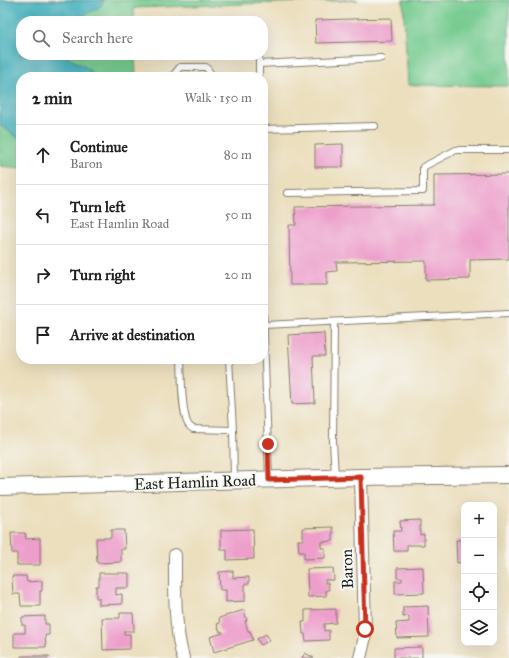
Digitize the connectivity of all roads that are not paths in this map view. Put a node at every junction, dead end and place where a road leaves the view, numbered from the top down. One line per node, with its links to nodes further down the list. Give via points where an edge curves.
1 (381, 58): 3 (lane)
2 (259, 60): 3 (lane)
3 (259, 64): 6 (lane)
4 (176, 72): 5 (lane, via 180,67 206,67)
5 (210, 72)
6 (259, 72)
7 (375, 126): 8 (lane)
8 (268, 130)
9 (509, 150): 10 (lane, via 456,150 423,167 423,191)
10 (287, 193)
11 (509, 313): 12 (lane)
12 (334, 322): 13 (lane); 20 (lane)
13 (268, 325)
14 (181, 364): 17 (lane, via 183,405 189,427)
15 (229, 364): 17 (lane)
16 (265, 364): 21 (lane)
17 (233, 430): 22 (lane)
18 (509, 474): 19 (street, East Hamlin Road)
19 (361, 477): 20 (street, East Hamlin Road); 26 (street, Baron, via 365,629)
20 (335, 478): 21 (street, East Hamlin Road)
21 (269, 480): 22 (street, East Hamlin Road)
22 (234, 481): 23 (street, East Hamlin Road)
23 (0, 487)
24 (175, 555): 25 (street, via 175,606)
25 (183, 658)
26 (360, 658)

